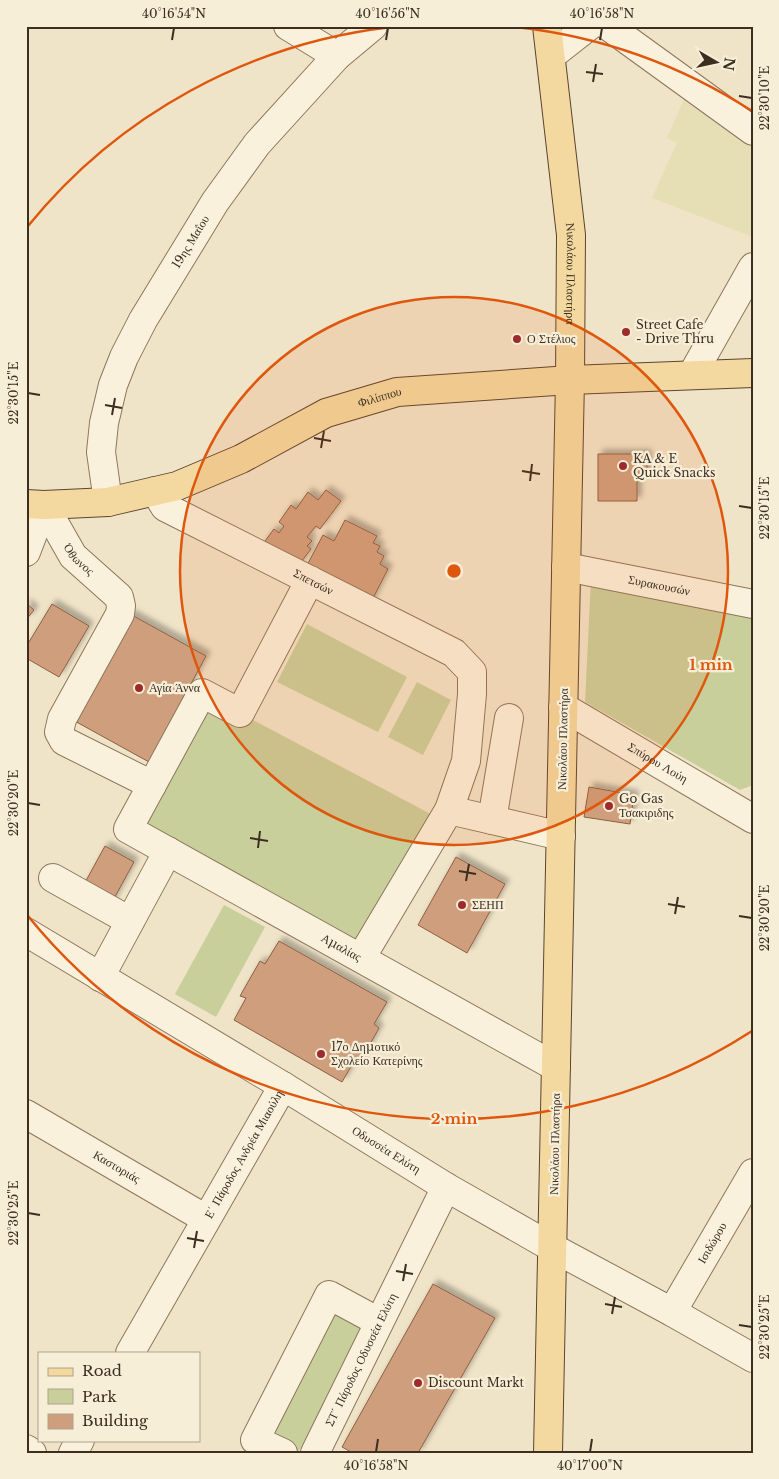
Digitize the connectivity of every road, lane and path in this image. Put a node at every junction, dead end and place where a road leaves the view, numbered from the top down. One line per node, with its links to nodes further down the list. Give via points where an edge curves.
1 (288, 26): 7 (street)
2 (373, 26): 7 (street, 19ης Μαΐου)
3 (547, 26): 6 (main road, Νικολάου Πλαστήρα)
4 (589, 26): 6 (street)
5 (608, 26): 8 (street)
6 (552, 55): 12 (main road, Νικολάου Πλαστήρα, via 571,235)
7 (337, 56): 14 (street, 19ης Μαΐου, via 256,144 215,202 124,357 104,423 101,452)
8 (753, 131)
9 (753, 267): 11 (street)
10 (753, 373): 11 (main road, Φιλίππου)
11 (692, 375): 12 (main road, Φιλίππου)
12 (570, 380): 13 (main road, Φιλίππου, via 397,392 326,413 240,459 177,486); 17 (main road, Νικολάου Πλαστήρα)
13 (155, 491): 14 (main road, Φιλίππου); 18 (street, Σπετσών, via 165,507)
14 (108, 502): 15 (main road, Φιλίππου)
15 (35, 505): 16 (street); 22 (street, Όθωνος, via 73,556 118,597 121,606 120,614 62,719 59,732 64,741)
16 (26, 552)
17 (566, 567): 19 (street, Συρακουσών); 20 (main road, Νικολάου Πλαστήρα)
18 (310, 580): 22 (street, via 240,713 202,693); 23 (street, Σπετσών, via 454,653 472,672 466,761)
19 (753, 604)
20 (564, 707): 24 (street, Σπύρου Λούη); 26 (main road, Νικολάου Πλαστήρα)
21 (508, 718): 25 (street)
22 (152, 785): 27 (street, Αμαλίας, via 128,829)
23 (449, 810): 25 (street); 31 (street)
24 (753, 819)
25 (492, 820): 26 (street)
26 (561, 836): 33 (main road, Νικολάου Πλαστήρα)
27 (168, 851): 29 (street); 31 (street, Αμαλίας)
28 (53, 878): 29 (street)
29 (130, 921): 32 (street)
30 (26, 932): 32 (street, Οδυσσέα Ελύτη)
31 (361, 958): 33 (street, Αμαλίας)
32 (100, 977): 34 (street, Οδυσσέα Ελύτη)
33 (556, 1067): 39 (main road, Νικολάου Πλαστήρα)
34 (283, 1086): 37 (street, Οδυσσέα Ελύτη); 38 (street, Ε΄ Πάροδος Ανδρέα Μιαούλη)
35 (26, 1114): 38 (street, Καστοριάς)
36 (753, 1173): 40 (street, Ισιδώρου)
37 (446, 1186): 39 (street, Οδυσσέα Ελύτη); 41 (street, ΣΤ΄ Πάροδος Οδυσσέα Ελύτη)
38 (206, 1219): 42 (street, Ε΄ Πάροδος Ανδρέα Μιαούλη)
39 (553, 1248): 40 (street, Οδυσσέα Ελύτη); 48 (main road, Νικολάου Πλαστήρα)
40 (672, 1312): 43 (street, Οδυσσέα Ελύτη)
41 (379, 1322): 46 (street, via 329,1295 255,1440); 47 (street, ΣΤ΄ Πάροδος Οδυσσέα Ελύτη)
42 (131, 1352)
43 (753, 1358)
44 (26, 1449): 45 (street)
45 (32, 1453)
46 (282, 1453)
47 (316, 1453)
48 (548, 1453)

